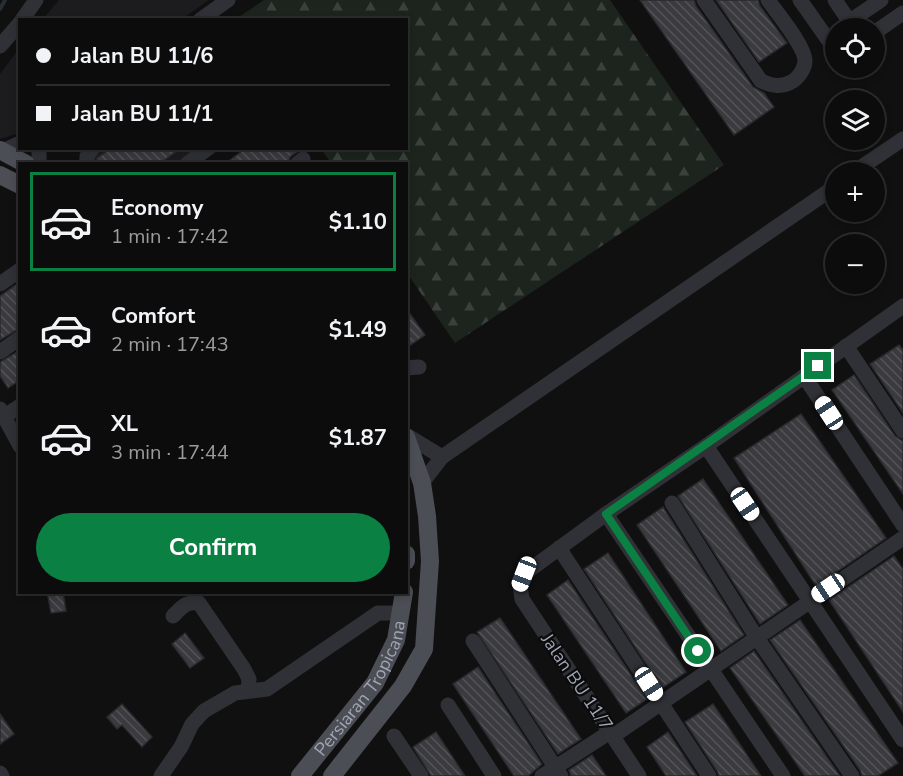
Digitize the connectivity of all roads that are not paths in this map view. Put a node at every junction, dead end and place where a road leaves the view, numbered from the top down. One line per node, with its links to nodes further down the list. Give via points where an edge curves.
1 (228, 0): 10 (street)
2 (704, 0): 3 (street, via 761,81 782,86 802,73 805,61 801,48)
3 (768, 0)
4 (800, 0): 13 (street)
5 (835, 0): 6 (street, via 847,18 853,19)
6 (880, 0)
7 (30, 2): 9 (street)
8 (903, 13): 12 (street)
9 (22, 18)
10 (203, 18)
11 (18, 25): 14 (street)
12 (885, 25)
13 (825, 35)
14 (0, 46)
15 (903, 139): 21 (street)
16 (18, 144): 17 (street)
17 (1, 150): 19 (main road)
18 (205, 150): 20 (street)
19 (22, 162)
20 (190, 162)
21 (869, 162)
22 (0, 175): 23 (main road)
23 (18, 183)
24 (825, 194): 39 (street)
25 (18, 271): 26 (street)
26 (0, 284)
27 (901, 311): 29 (street)
28 (18, 339): 30 (street)
29 (846, 346): 31 (street); 34 (street)
30 (0, 352)
31 (804, 376): 38 (street); 43 (street)
32 (18, 407): 33 (street)
33 (2, 413): 36 (street)
34 (903, 430)
35 (408, 437): 39 (street)
36 (17, 438)
37 (408, 442): 40 (main road, Persiaran Tropicana)
38 (706, 446): 42 (street); 46 (street)
39 (442, 457): 40 (street)
40 (422, 483): 48 (main road, Persiaran Tropicana, via 430,561)
41 (672, 503): 50 (street)
42 (606, 514): 45 (street); 54 (street)
43 (903, 525)
44 (903, 538): 46 (street)
45 (560, 548): 56 (street); 58 (street, Jalan BU 11/7, via 524,574 520,586 522,599)
46 (809, 601): 50 (street); 60 (street)
47 (403, 604): 48 (main road, via 413,612); 51 (main road, Persiaran Tropicana); 55 (street, via 378,613 285,679 267,689)
48 (428, 605): 53 (main road, Persiaran Tropicana)
49 (173, 616): 55 (street, via 185,604 199,603 244,669 249,679)
50 (757, 638): 54 (street); 71 (street)
51 (396, 640): 53 (main road, via 414,637); 63 (main road, Persiaran Tropicana, via 375,683)
52 (472, 641): 61 (street)
53 (424, 649): 64 (main road, Persiaran Tropicana, via 403,686)
54 (711, 670): 56 (street); 70 (street)
55 (248, 691): 62 (street, via 235,693 204,711)
56 (662, 704): 58 (street); 69 (street)
57 (448, 705): 66 (street)
58 (612, 734): 61 (street); 68 (street, Jalan BU 11/7)
59 (394, 736): 65 (street)
60 (903, 740)
61 (558, 772): 67 (street)
62 (161, 776)
63 (300, 776)
64 (332, 776)
65 (421, 776)
66 (494, 776)
67 (542, 776)
68 (639, 776)
69 (709, 776)
70 (783, 776)
71 (852, 776)

